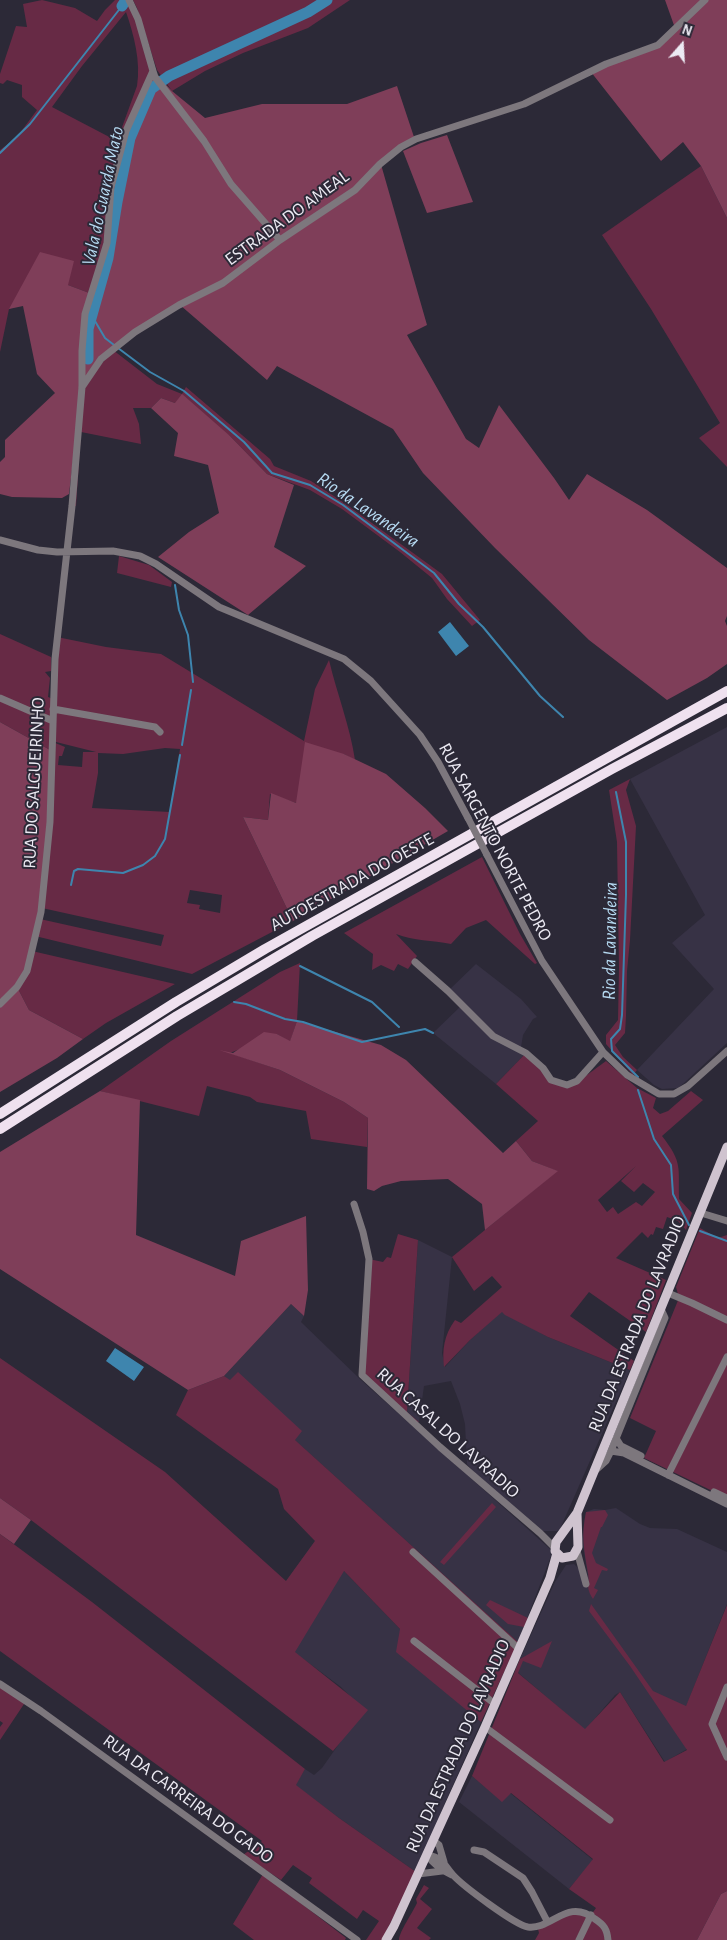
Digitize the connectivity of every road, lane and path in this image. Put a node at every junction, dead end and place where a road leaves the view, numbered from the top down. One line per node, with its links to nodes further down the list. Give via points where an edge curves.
1 (705, 0): 4 (street, ESTRADA DO AMEAL, via 658,45 606,64 524,104 401,146 355,190)
2 (129, 1): 3 (street, via 138,19)
3 (154, 74): 4 (street, via 204,141 231,184); 5 (street, RUA DO SALGUEIRINHO, via 126,131 111,187 107,242 85,314)
4 (280, 240): 5 (street, ESTRADA DO AMEAL, via 223,283 135,332 101,359)
5 (82, 387): 7 (street, RUA DO SALGUEIRINHO)
6 (0, 540): 7 (street, RUA SARGENTO NORTE PEDRO, via 28,549)
7 (67, 552): 11 (street, RUA DO SALGUEIRINHO); 17 (street, RUA SARGENTO NORTE PEDRO, bridge, via 113,551 147,559 219,607 330,652 350,662 371,681 420,735 438,762 534,948)
8 (727, 690): 18 (highway, AUTOESTRADA DO OESTE, via 265,949)
9 (0, 698): 12 (street)
10 (727, 708): 19 (highway, AUTOESTRADA DO OESTE, via 282,954 177,1016)
11 (53, 709): 12 (street, RUA DO SALGUEIRINHO); 13 (street, via 155,727)
12 (52, 721): 15 (street, RUA DO SALGUEIRINHO, via 50,822 41,912 26,971 17,987)
13 (160, 732)
14 (414, 962): 17 (street, via 493,1036 526,1053 551,1080 567,1084 577,1081)
15 (0, 1004)
16 (727, 1051): 17 (street, RUA SARGENTO NORTE PEDRO, via 688,1086 670,1095 659,1094 636,1081)
17 (603, 1052)
18 (0, 1114)
19 (0, 1129)
20 (727, 1147): 22 (main road, RUA DA ESTRADA DO LAVRADIO)
21 (354, 1204): 34 (street, RUA CASAL DO LAVRADIO, via 369,1259 362,1375 440,1448 543,1536)
22 (701, 1213): 23 (street); 24 (main road, RUA DA ESTRADA DO LAVRADIO)
23 (727, 1221)
24 (668, 1293): 25 (main road, RUA DA ESTRADA DO LAVRADIO); 26 (street)
25 (661, 1309): 28 (street, via 665,1318); 30 (main road, RUA DA ESTRADA DO LAVRADIO)
26 (727, 1320)
27 (726, 1357): 31 (street)
28 (616, 1438): 29 (street); 31 (street, via 621,1446)
29 (611, 1451): 30 (street); 31 (street, via 624,1453)
30 (594, 1472): 33 (main road, RUA DA ESTRADA DO LAVRADIO)
31 (669, 1473): 32 (street)
32 (727, 1500)
33 (577, 1513): 34 (main road, RUA DA ESTRADA DO LAVRADIO); 35 (main road, RUA DA ESTRADA DO LAVRADIO)
34 (558, 1544): 35 (main road, via 571,1536); 37 (main road); 39 (main road, RUA DA ESTRADA DO LAVRADIO)
35 (577, 1547): 37 (main road, RUA DA ESTRADA DO LAVRADIO); 38 (street)
36 (412, 1552): 42 (street)
37 (568, 1558): 38 (street); 39 (main road, RUA DA ESTRADA DO LAVRADIO)
38 (581, 1565): 40 (street)
39 (550, 1578): 42 (main road, RUA DA ESTRADA DO LAVRADIO)
40 (586, 1584)
41 (414, 1641): 45 (street)
42 (519, 1649): 45 (main road, RUA DA ESTRADA DO LAVRADIO)
43 (0, 1684): 59 (street, RUA DA CARREIRA DO GADO, via 42,1710)
44 (727, 1687): 47 (street, via 712,1724)
45 (496, 1704): 46 (main road, RUA DA ESTRADA DO LAVRADIO)
46 (485, 1727): 48 (street); 49 (main road, RUA DA ESTRADA DO LAVRADIO)
47 (727, 1757)
48 (610, 1820)
49 (434, 1841): 51 (main road, RUA DA ESTRADA DO LAVRADIO); 52 (street)
50 (474, 1850): 57 (street, via 484,1852 523,1878)
51 (427, 1855): 52 (street); 53 (street); 54 (main road, RUA DA ESTRADA DO LAVRADIO)
52 (444, 1862): 55 (street)
53 (442, 1871): 54 (street); 55 (street)
54 (418, 1874): 58 (main road, RUA DA ESTRADA DO LAVRADIO)
55 (453, 1875): 57 (street, via 515,1923 528,1927)
56 (591, 1915): 57 (street, via 568,1912); 62 (street); 63 (street, via 604,1925)
57 (547, 1922)
58 (394, 1926): 60 (main road, RUA DA ESTRADA DO LAVRADIO); 61 (main road, RUA DA ESTRADA DO LAVRADIO)
59 (357, 1940)
60 (386, 1940)
61 (393, 1940)
62 (578, 1940)
63 (608, 1940)

